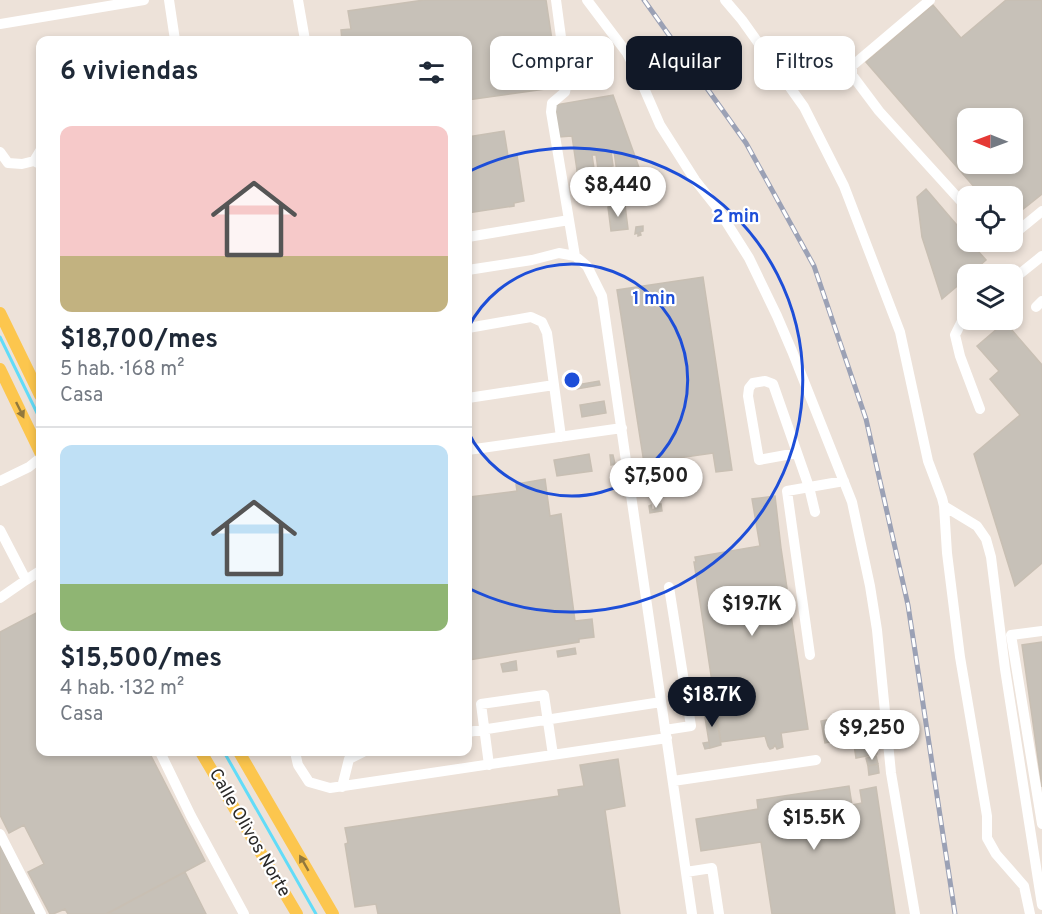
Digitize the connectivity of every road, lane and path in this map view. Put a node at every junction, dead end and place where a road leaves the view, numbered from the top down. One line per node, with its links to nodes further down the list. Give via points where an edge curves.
1 (144, 0): 8 (street)
2 (169, 0): 9 (street)
3 (298, 0): 10 (street)
4 (556, 0): 15 (street, via 567,82 565,92 552,103 551,112)
5 (587, 0): 37 (street, via 627,53 660,125 749,258 781,324)
6 (725, 0): 39 (street, via 804,107 844,186 900,332 928,461)
7 (930, 0): 13 (street, via 852,66 851,71 879,111)
8 (0, 24)
9 (174, 36)
10 (304, 36)
11 (0, 152): 12 (street, via 8,163)
12 (36, 163)
13 (957, 197)
14 (1042, 211): 16 (street)
15 (568, 220): 17 (street); 18 (street)
16 (1023, 227)
17 (472, 236)
18 (574, 256): 20 (street, via 558,253); 30 (street, via 587,266 602,296)
19 (1042, 256): 21 (street)
20 (472, 269)
21 (1023, 271)
22 (0, 313): 27 (main road)
23 (472, 327): 26 (street, via 531,317 542,322)
24 (958, 330): 29 (street, via 960,356)
25 (0, 369): 32 (main road, one-way to 32)
26 (554, 385): 28 (street); 31 (street)
27 (36, 387)
28 (472, 397)
29 (980, 409)
30 (622, 428): 31 (street); 48 (street)
31 (561, 437): 33 (street)
32 (36, 444)
33 (472, 449)
34 (797, 453): 34 (street, via 773,384 753,383 748,396 759,460); 38 (street)
35 (36, 461): 36 (street)
36 (0, 481)
37 (844, 481): 38 (street); 73 (street, via 870,586 891,773)
38 (809, 488): 40 (street); 47 (street, via 787,491)
39 (944, 506): 66 (street, via 977,526 991,557); 74 (street, via 960,657 987,816 987,838 1024,885)
40 (815, 512)
41 (0, 530): 43 (street)
42 (36, 574): 43 (street)
43 (26, 580): 45 (street)
44 (669, 587): 52 (street, via 691,726)
45 (0, 598)
46 (1042, 630): 63 (street, via 1011,635)
47 (810, 655)
48 (661, 702): 49 (street); 52 (street)
49 (548, 720): 50 (street); 50 (street, via 544,695 481,704); 53 (street)
50 (483, 729): 51 (street); 60 (street)
51 (472, 731)
52 (666, 734): 53 (street); 61 (street)
53 (553, 755): 60 (street)
54 (162, 756): 68 (street)
55 (203, 756): 69 (main road, Calle Olivos Norte)
56 (241, 756): 70 (main road, Calle Olivos Norte, one-way to 56)
57 (296, 756): 62 (street, via 309,782)
58 (355, 756): 62 (street, via 349,759)
59 (816, 760): 61 (street)
60 (489, 765): 62 (street)
61 (673, 782): 65 (street)
62 (342, 787)
63 (1042, 824)
64 (0, 834): 67 (street)
65 (686, 872): 71 (street); 72 (street, via 712,868)
66 (1042, 905)
67 (41, 914)
68 (244, 914)
69 (297, 914)
70 (333, 914)
71 (692, 914)
72 (719, 914)
73 (915, 914)
74 (1030, 914)

